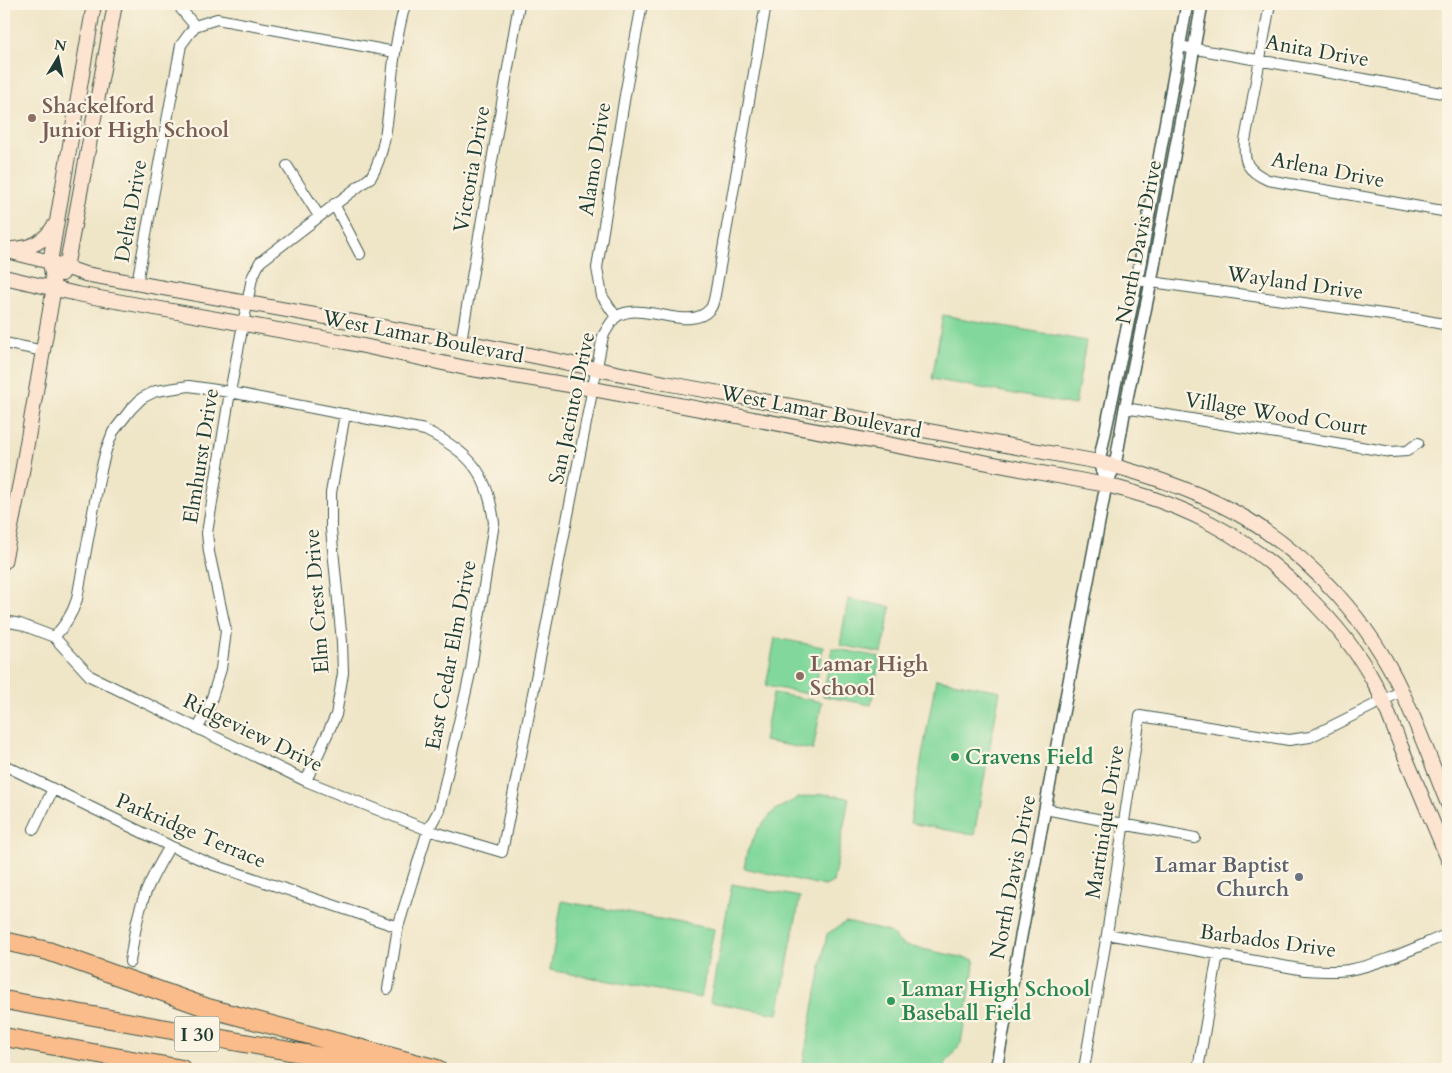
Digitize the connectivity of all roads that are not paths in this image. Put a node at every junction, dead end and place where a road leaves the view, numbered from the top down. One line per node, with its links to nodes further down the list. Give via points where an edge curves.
1 (405, 4): 14 (street, Elmhurst Drive)
2 (520, 4): 35 (street, Victoria Drive)
3 (642, 4): 32 (street, Alamo Drive, via 597,268 602,296)
4 (766, 4): 32 (street, San Jacinto Drive, via 710,309 698,318 634,311)
5 (1187, 4): 12 (street, North Davis Drive)
6 (1202, 4): 13 (street, North Davis Drive)
7 (1270, 4): 15 (street, Arlena Drive)
8 (93, 5): 9 (main road); 21 (main road)
9 (114, 8): 25 (main road)
10 (181, 9): 11 (street)
11 (195, 26): 14 (street, via 217,20); 29 (street, Delta Drive, via 181,45)
12 (1180, 46): 13 (street, Anita Drive); 27 (street, North Davis Drive)
13 (1194, 48): 15 (street, Anita Drive); 28 (street, North Davis Drive)
14 (395, 52): 18 (street, Elmhurst Drive, via 378,166 371,177)
15 (1260, 59): 16 (street, Anita Drive); 19 (street, Arlena Drive, via 1244,153 1246,163 1255,174 1268,180)
16 (1448, 94)
17 (287, 166): 20 (street)
18 (334, 204): 20 (street, Elmhurst Drive); 23 (street)
19 (1448, 212)
20 (319, 216): 31 (street, Elmhurst Drive, via 260,262 252,278)
21 (56, 223): 22 (main road, via 50,234 32,246); 24 (main road)
22 (4, 250): 24 (main road, West Lamar Boulevard)
23 (360, 254)
24 (50, 262): 25 (main road, West Lamar Boulevard); 30 (main road)
25 (66, 267): 29 (main road, West Lamar Boulevard); 30 (main road)
26 (4, 276): 30 (main road, West Lamar Boulevard)
27 (1137, 280): 28 (street, Wayland Drive); 46 (street, North Davis Drive)
28 (1151, 282): 34 (street, Wayland Drive); 43 (street, North Davis Drive)
29 (137, 284): 31 (main road, West Lamar Boulevard)
30 (54, 288): 33 (main road, West Lamar Boulevard); 37 (main road)
31 (248, 302): 33 (street, Elmhurst Drive); 35 (main road, West Lamar Boulevard)
32 (616, 317): 38 (street, San Jacinto Drive, via 602,336)
33 (244, 323): 40 (main road, West Lamar Boulevard, via 466,368); 41 (street, Elmhurst Drive)
34 (1448, 325)
35 (461, 341): 38 (main road, West Lamar Boulevard)
36 (4, 343): 37 (street)
37 (44, 351): 49 (main road)
38 (597, 368): 39 (main road, West Lamar Boulevard); 40 (street, San Jacinto Drive)
39 (665, 383): 42 (main road); 46 (main road, West Lamar Boulevard)
40 (593, 389): 42 (main road, West Lamar Boulevard); 65 (street, San Jacinto Drive)
41 (230, 392): 44 (street, East Cedar Elm Drive); 51 (street, East Cedar Elm Drive, via 189,386 156,391 142,398 113,432 100,474 77,600 66,624); 54 (street, Elmhurst Drive, via 207,533 226,631 222,669)
42 (662, 402): 48 (main road, West Lamar Boulevard)
43 (1125, 408): 45 (street, Village Wood Court, via 1390,452 1406,451); 47 (street, North Davis Drive)
44 (345, 414): 56 (street, Elm Crest Drive, via 331,493 343,672 336,715); 62 (street, East Cedar Elm Drive, via 425,430 444,440 478,470 492,504 494,523 471,669 439,810)
45 (1418, 443)
46 (1099, 462): 47 (main road, West Lamar Boulevard); 48 (street, North Davis Drive)
47 (1115, 466): 48 (street, North Davis Drive); 52 (main road, West Lamar Boulevard, via 1158,478 1203,498 1246,519 1285,546 1350,611)
48 (1106, 485): 53 (main road, West Lamar Boulevard, via 1186,511 1247,545 1322,611 1363,664); 59 (street, North Davis Drive)
49 (4, 562)
50 (4, 622): 51 (street, Ridgeview Drive, via 20,624)
51 (54, 637): 54 (street, Ridgeview Drive, via 90,676)
52 (1402, 691): 53 (street); 58 (main road, West Lamar Boulevard)
53 (1382, 700): 60 (street, Martinique Drive, via 1310,737 1289,740 1140,716); 66 (main road, West Lamar Boulevard)
54 (198, 728): 56 (street, Ridgeview Drive)
55 (4, 765): 57 (street, Parkridge Terrace)
56 (306, 781): 62 (street, Ridgeview Drive)
57 (53, 789): 61 (street); 64 (street, Parkridge Terrace)
58 (1448, 804)
59 (1045, 809): 60 (street); 79 (street, North Davis Drive)
60 (1123, 824): 63 (street); 68 (street, Martinique Drive)
61 (34, 829)
62 (428, 830): 65 (street, Ridgeview Drive); 67 (street, East Cedar Elm Drive)
63 (1195, 838)
64 (170, 846): 67 (street, Parkridge Terrace, via 211,864); 72 (street, via 143,899)
65 (502, 852)
66 (1448, 859)
67 (398, 927): 73 (street, East Cedar Elm Drive)
68 (1107, 934): 71 (street, Barbados Drive); 80 (street, Martinique Drive)
69 (1448, 934): 71 (street, Barbados Drive, via 1348,970 1305,970)
70 (4, 941): 78 (highway, via 48,951 208,1008)
71 (1218, 954): 81 (street)
72 (130, 962)
73 (388, 989)
74 (4, 1000): 77 (highway, I 30)
75 (4, 1036): 76 (highway, I 30)
76 (182, 1069)
77 (390, 1069)
78 (438, 1069)
79 (996, 1069)
80 (1084, 1069)
81 (1198, 1069)

